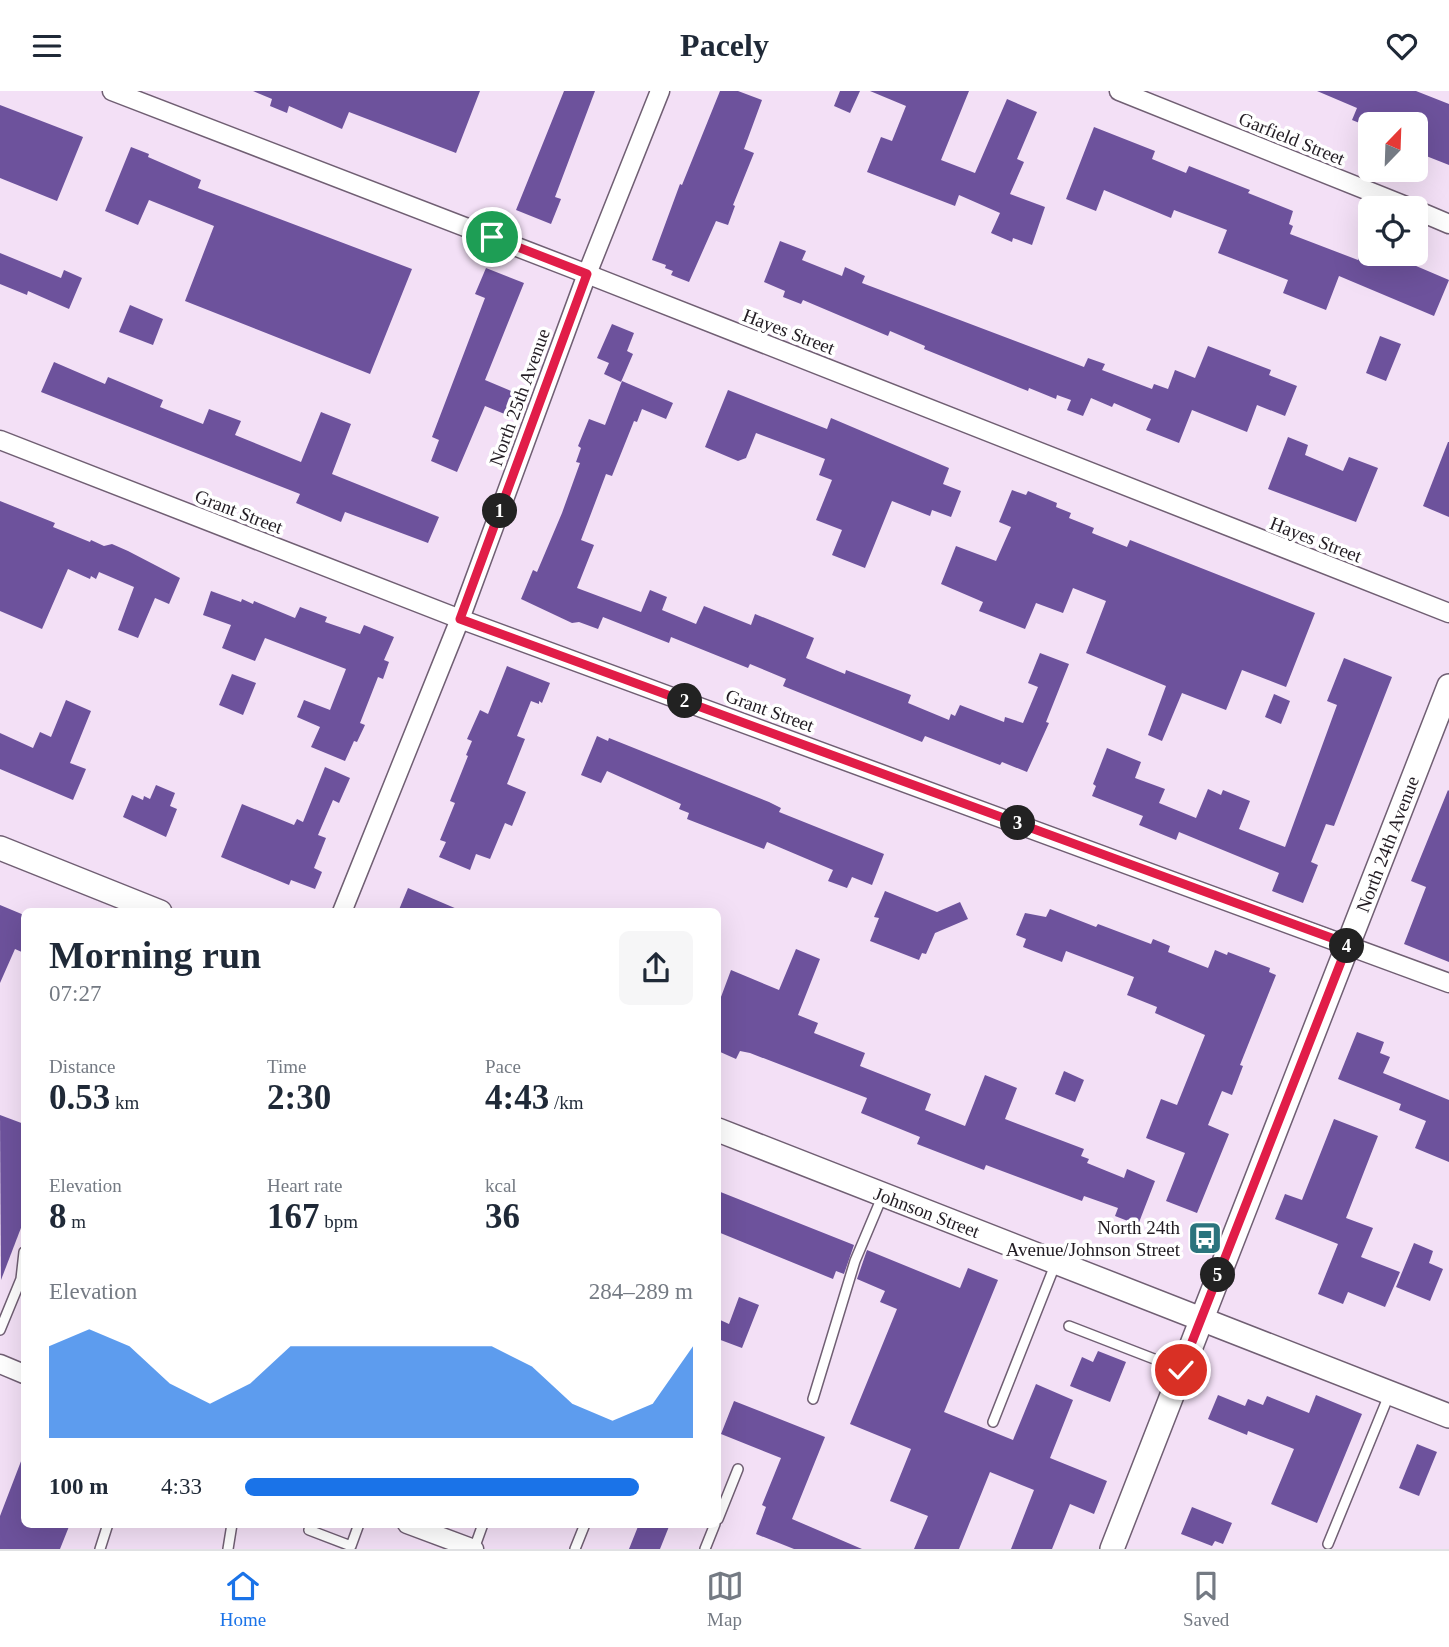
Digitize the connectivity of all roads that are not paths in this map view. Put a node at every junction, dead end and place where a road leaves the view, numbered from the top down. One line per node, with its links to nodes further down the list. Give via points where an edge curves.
1 (112, 91): 7 (street, Hayes Street)
2 (660, 91): 7 (street, North 25th Avenue)
3 (1119, 91): 4 (street, Garfield Street)
4 (1381, 196)
5 (1428, 215): 6 (street)
6 (1449, 224)
7 (587, 274): 9 (street, Hayes Street); 10 (street, North 25th Avenue)
8 (0, 440): 10 (street, Grant Street)
9 (1449, 613)
10 (460, 619): 14 (street, North 25th Avenue); 15 (street, Grant Street)
11 (1449, 686): 15 (street, North 24th Avenue)
12 (0, 848): 13 (street)
13 (150, 908)
14 (344, 908)
15 (1348, 944): 16 (street, Grant Street); 21 (street, North 24th Avenue)
16 (1449, 983)
17 (721, 1131): 18 (street, Johnson Street)
18 (883, 1195): 19 (street, Johnson Street); 28 (lane, via 855,1261)
19 (1056, 1263): 21 (street, Johnson Street); 30 (lane)
20 (21, 1279): 23 (lane)
21 (1201, 1319): 25 (street, North 24th Avenue); 27 (street, Johnson Street)
22 (1069, 1326): 25 (lane)
23 (0, 1330)
24 (0, 1364): 26 (street)
25 (1181, 1370): 47 (street, North 24th Avenue)
26 (21, 1373)
27 (1389, 1393): 29 (street, Johnson Street); 41 (lane)
28 (813, 1399)
29 (1449, 1416)
30 (993, 1422)
31 (738, 1469): 32 (lane)
32 (721, 1511)
33 (107, 1528): 42 (lane)
34 (231, 1528): 43 (lane)
35 (309, 1528): 36 (lane, via 351,1546)
36 (358, 1528)
37 (427, 1528): 44 (street)
38 (481, 1528): 44 (lane)
39 (583, 1528): 45 (lane)
40 (713, 1528): 46 (lane)
41 (1328, 1544)
42 (100, 1549)
43 (228, 1549)
44 (474, 1549)
45 (575, 1549)
46 (705, 1549)
47 (1112, 1549)

